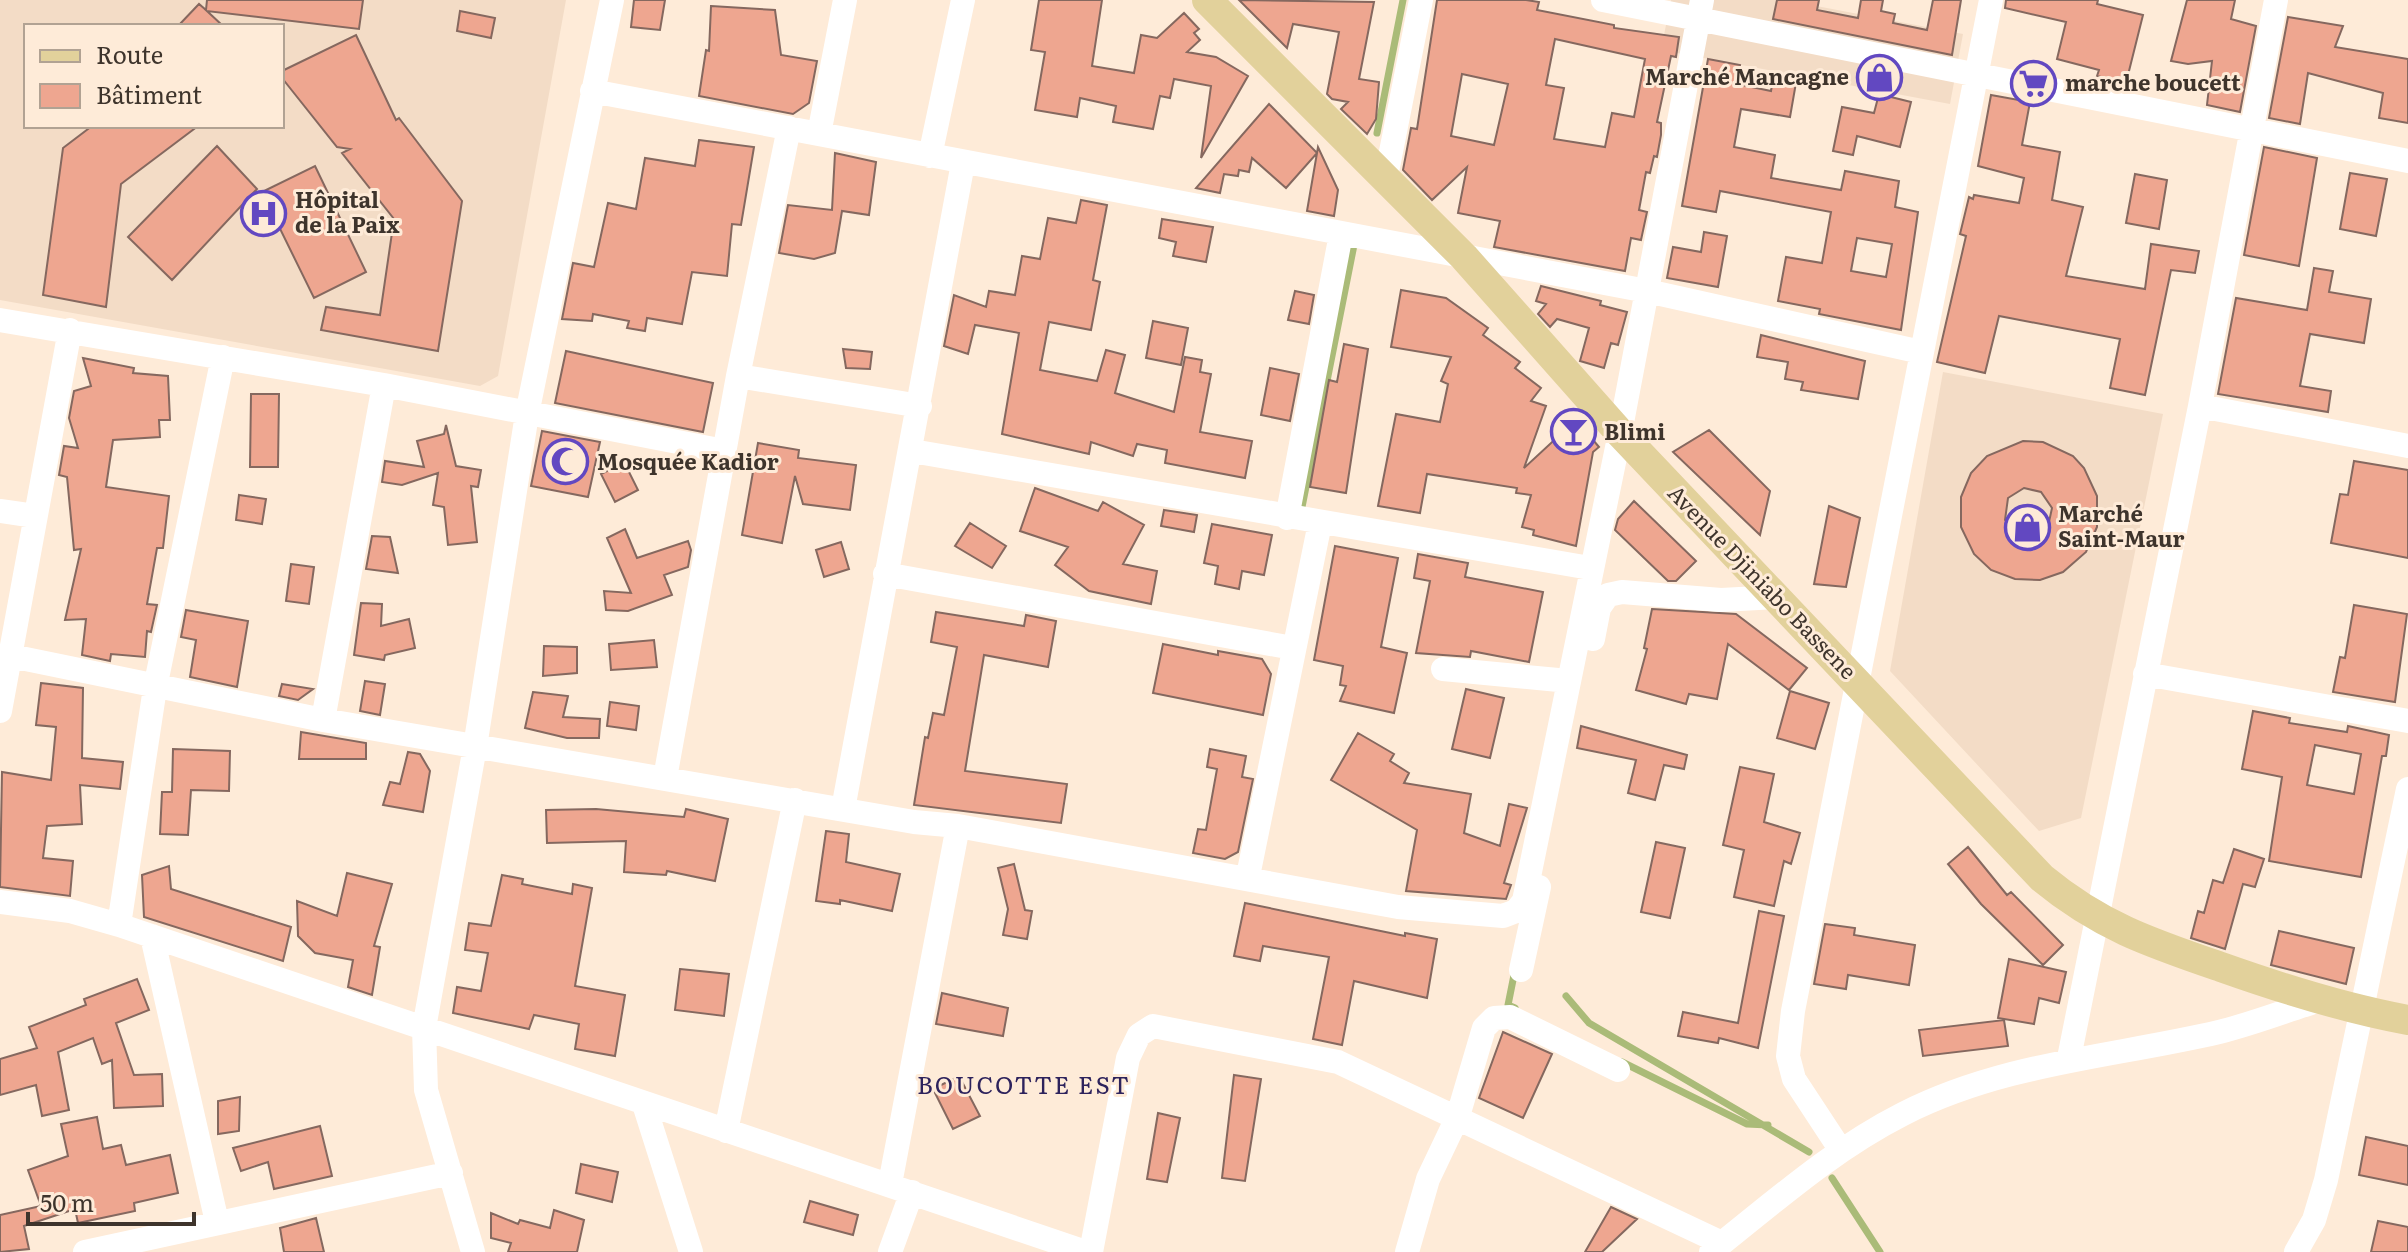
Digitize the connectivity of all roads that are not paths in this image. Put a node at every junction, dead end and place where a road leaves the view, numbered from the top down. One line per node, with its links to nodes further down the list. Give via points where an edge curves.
1 (612, 0): 11 (street)
2 (845, 0): 14 (street)
3 (963, 0): 15 (street)
4 (1207, 0): 18 (main road, Avenue Djiniabo Bassene)
5 (1421, 0): 18 (street)
6 (1603, 0): 9 (street)
7 (1991, 0): 10 (street)
8 (2276, 0): 13 (street)
9 (1700, 9): 10 (street); 21 (street)
10 (1976, 77): 13 (street); 24 (street)
11 (592, 91): 12 (street); 30 (street)
12 (789, 128): 14 (street); 26 (street)
13 (2254, 131): 16 (street); 29 (street)
14 (819, 134): 15 (street)
15 (930, 156): 17 (street)
16 (2408, 161)
17 (963, 163): 19 (street); 28 (street)
18 (1386, 177): 20 (main road, Avenue Djiniabo Bassene)
19 (1341, 234): 20 (street); 37 (street)
20 (1464, 257): 21 (street); 31 (main road, Avenue Djiniabo Bassene)
21 (1647, 291): 24 (street); 31 (street)
22 (0, 320): 23 (street)
23 (70, 330): 25 (street); 36 (street)
24 (1921, 352): 47 (street)
25 (223, 357): 27 (street); 48 (street)
26 (738, 376): 28 (street); 33 (street)
27 (384, 385): 30 (street); 50 (street)
28 (920, 406): 34 (street)
29 (2200, 406): 32 (street); 45 (street)
30 (527, 414): 33 (street); 52 (street)
31 (1620, 433): 39 (street); 41 (main road, Avenue Djiniabo Bassene)
32 (2408, 446)
33 (724, 451): 53 (street)
34 (912, 451): 37 (street); 40 (street)
35 (0, 511): 36 (street)
36 (35, 516): 43 (street)
37 (1287, 518): 38 (street)
38 (1320, 523): 39 (street); 42 (street)
39 (1590, 568): 46 (street)
40 (885, 574): 42 (street); 56 (street)
41 (1777, 597): 47 (main road, Avenue Djiniabo Bassene); 63 (street, via 1721,600 1622,592 1608,595 1599,608)
42 (1293, 648): 58 (street)
43 (11, 656): 48 (street); 49 (street)
44 (1443, 669): 46 (street)
45 (2145, 674): 51 (street); 60 (street)
46 (1569, 681): 58 (street, via 1524,901 1516,911 1503,916 1398,907)
47 (1857, 681): 60 (main road, Avenue Djiniabo Bassene, via 2042,878); 73 (street, via 1788,1056 1794,1079)
48 (155, 688): 50 (street); 61 (street)
49 (0, 711)
50 (323, 720): 52 (street)
51 (2408, 721)
52 (475, 747): 53 (street); 67 (street)
53 (665, 778): 55 (street)
54 (2408, 789): 65 (street)
55 (795, 800): 56 (street); 72 (street)
56 (843, 809): 57 (street)
57 (958, 826): 58 (street); 75 (street)
58 (1248, 876)
59 (0, 902): 61 (street, via 70,911)
60 (2097, 919): 64 (main road, Avenue Djiniabo Bassene); 68 (street)
61 (119, 925): 62 (street)
62 (152, 936): 67 (street); 76 (street)
63 (1521, 970)
64 (2317, 1001): 65 (main road, Avenue Djiniabo Bassene); 68 (street, via 2219,1032)
65 (2362, 1012): 66 (main road, Avenue Djiniabo Bassene); 85 (street, via 2326,1180 2314,1220)
66 (2408, 1020)
67 (424, 1028): 70 (street); 74 (street, via 426,1090)
68 (2069, 1058): 73 (street, via 2004,1074 1905,1112)
69 (1618, 1070): 71 (street, via 1510,1017 1494,1018 1484,1028)
70 (644, 1104): 72 (street); 81 (street)
71 (1458, 1116): 78 (street); 83 (street, via 1338,1062 1153,1026 1139,1035 1128,1058); 84 (street, via 1428,1179)
72 (726, 1131): 75 (street)
73 (1840, 1149): 78 (street)
74 (451, 1173): 76 (street); 80 (street)
75 (901, 1188): 82 (street); 83 (street)
76 (217, 1222): 77 (street)
77 (121, 1248): 79 (street)
78 (1716, 1248)
79 (85, 1252)
80 (473, 1252)
81 (691, 1252)
82 (890, 1252)
83 (1088, 1252)
84 (1407, 1252)
85 (2296, 1252)

